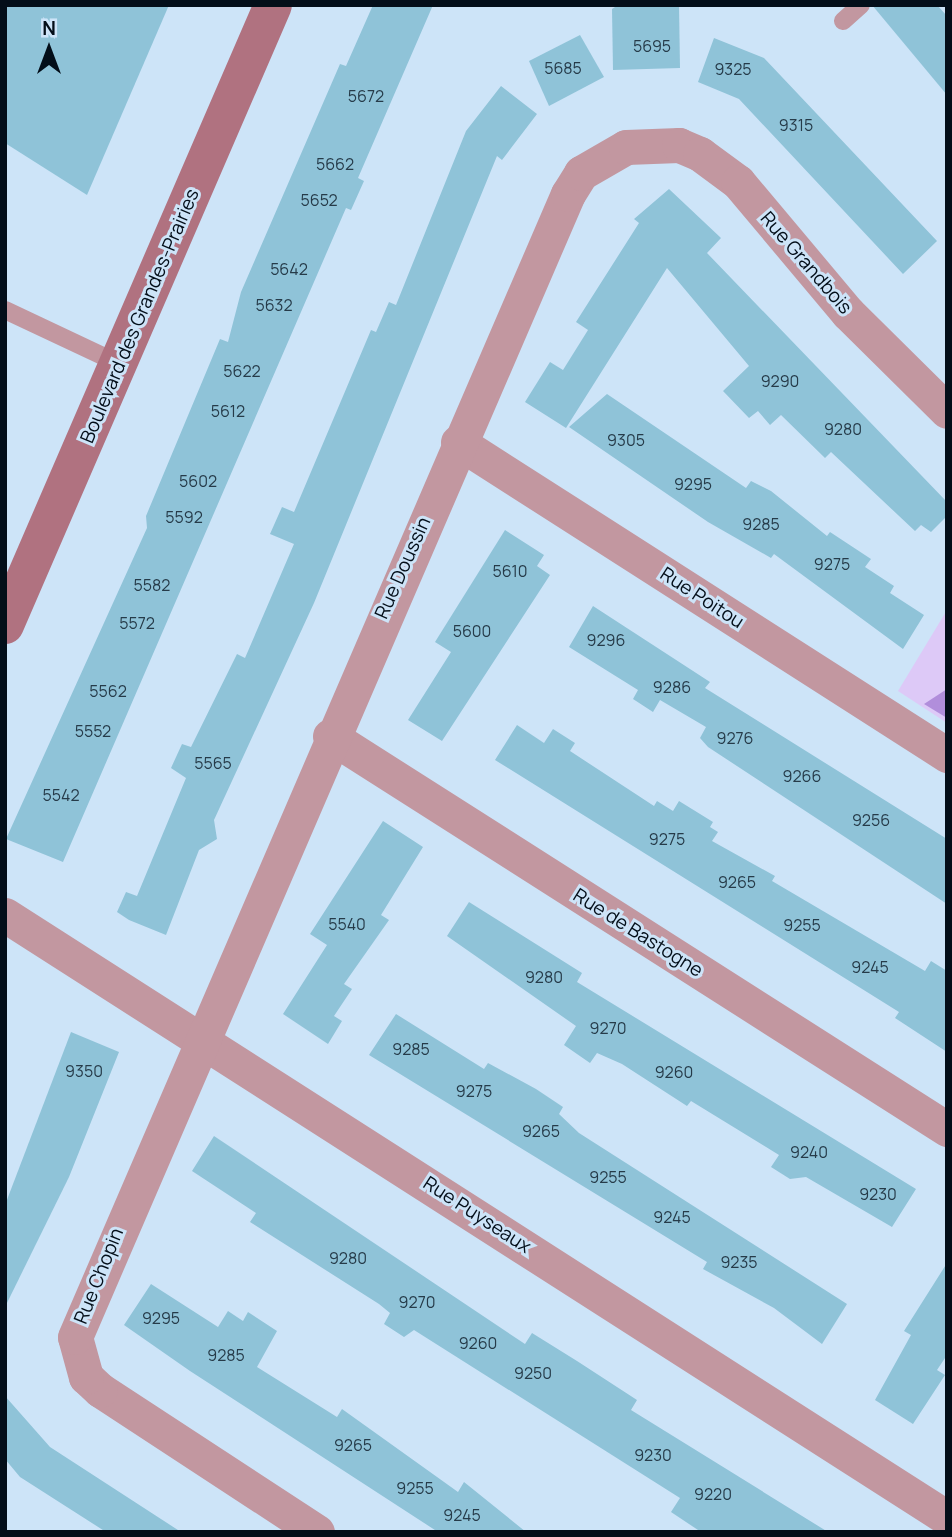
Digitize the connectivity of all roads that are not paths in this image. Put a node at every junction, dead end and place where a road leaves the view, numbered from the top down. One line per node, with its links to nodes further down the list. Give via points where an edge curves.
1 (273, 5): 6 (main road, Boulevard des Grandes-Prairies)
2 (860, 5): 3 (lane)
3 (843, 20)
4 (651, 143): 7 (street, Rue Grandbois, via 700,154 738,182 848,313); 8 (street, Rue Doussin, via 601,157 581,173)
5 (5, 310): 6 (lane)
6 (120, 364): 9 (main road, Boulevard des Grandes-Prairies)
7 (947, 411)
8 (458, 442): 10 (street, Rue Doussin); 11 (street, Rue Poitou)
9 (5, 625)
10 (330, 736): 13 (street, Rue Doussin); 14 (street, Rue de Bastogne)
11 (947, 754)
12 (5, 915): 13 (street, Rue Puyseaux)
13 (200, 1037): 15 (street, Rue Puyseaux); 16 (street, Rue Chopin, via 80,1313 78,1358 100,1390)
14 (947, 1129)
15 (947, 1518)
16 (317, 1532)

